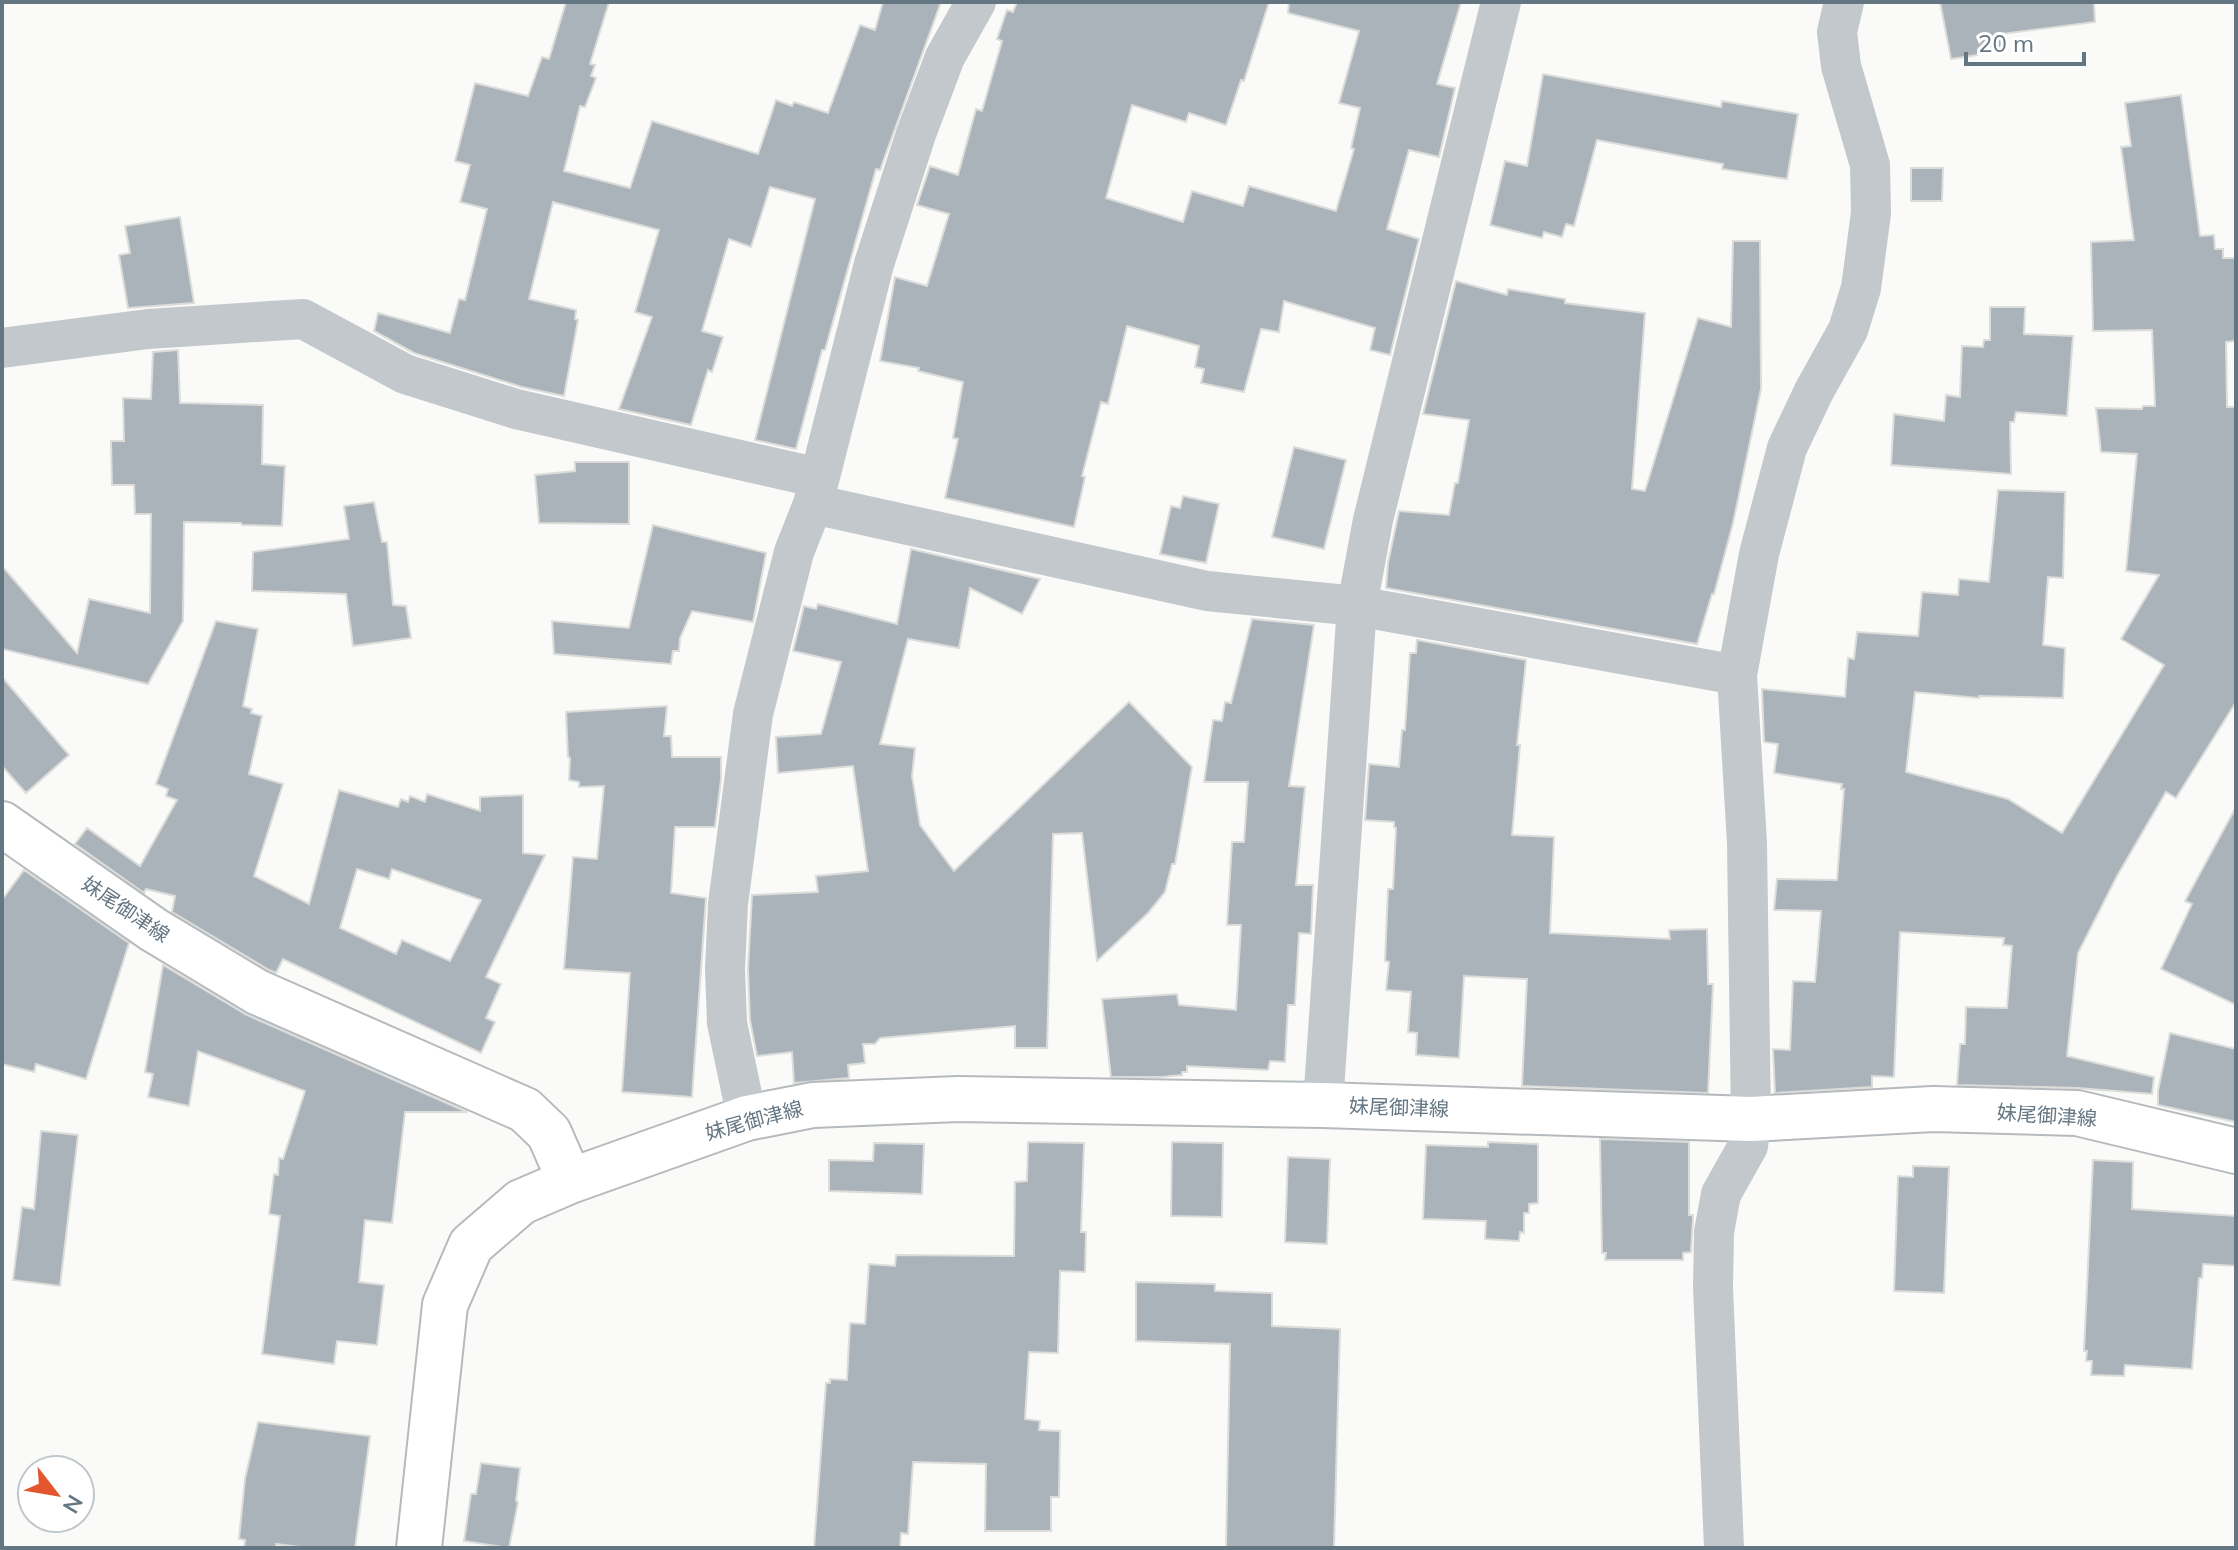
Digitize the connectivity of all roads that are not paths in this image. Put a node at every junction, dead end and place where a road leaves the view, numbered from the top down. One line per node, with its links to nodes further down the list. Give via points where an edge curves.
1 (976, 2): 5 (street, via 945,57 907,163 874,264)
2 (1501, 2): 6 (street, via 1373,520)
3 (1844, 2): 7 (street, via 1837,32 1841,66 1870,165 1871,213 1861,288 1848,330 1787,448 1759,554)
4 (2, 348): 5 (street, via 148,329 303,319 405,374)
5 (816, 491): 6 (street, via 1207,591); 10 (street, via 794,552 753,714 728,904 727,1023)
6 (1357, 606): 7 (street); 9 (street)
7 (1737, 675): 11 (street, via 1747,843)
8 (2, 824): 13 (main road, 妹尾御津線, via 154,930 257,992 525,1110 549,1133)
9 (1323, 1105): 10 (main road, 妹尾御津線, via 958,1099 813,1105); 11 (main road, 妹尾御津線)
10 (747, 1118): 13 (main road, 妹尾御津線)
11 (1751, 1119): 12 (main road, 妹尾御津線, via 1933,1109 2077,1113); 15 (street, via 1748,1146 1721,1194 1714,1232)
12 (2236, 1151)
13 (570, 1181): 14 (main road, 妹尾御津線, via 521,1202 471,1245 445,1305)
14 (419, 1548)
15 (1724, 1548)

